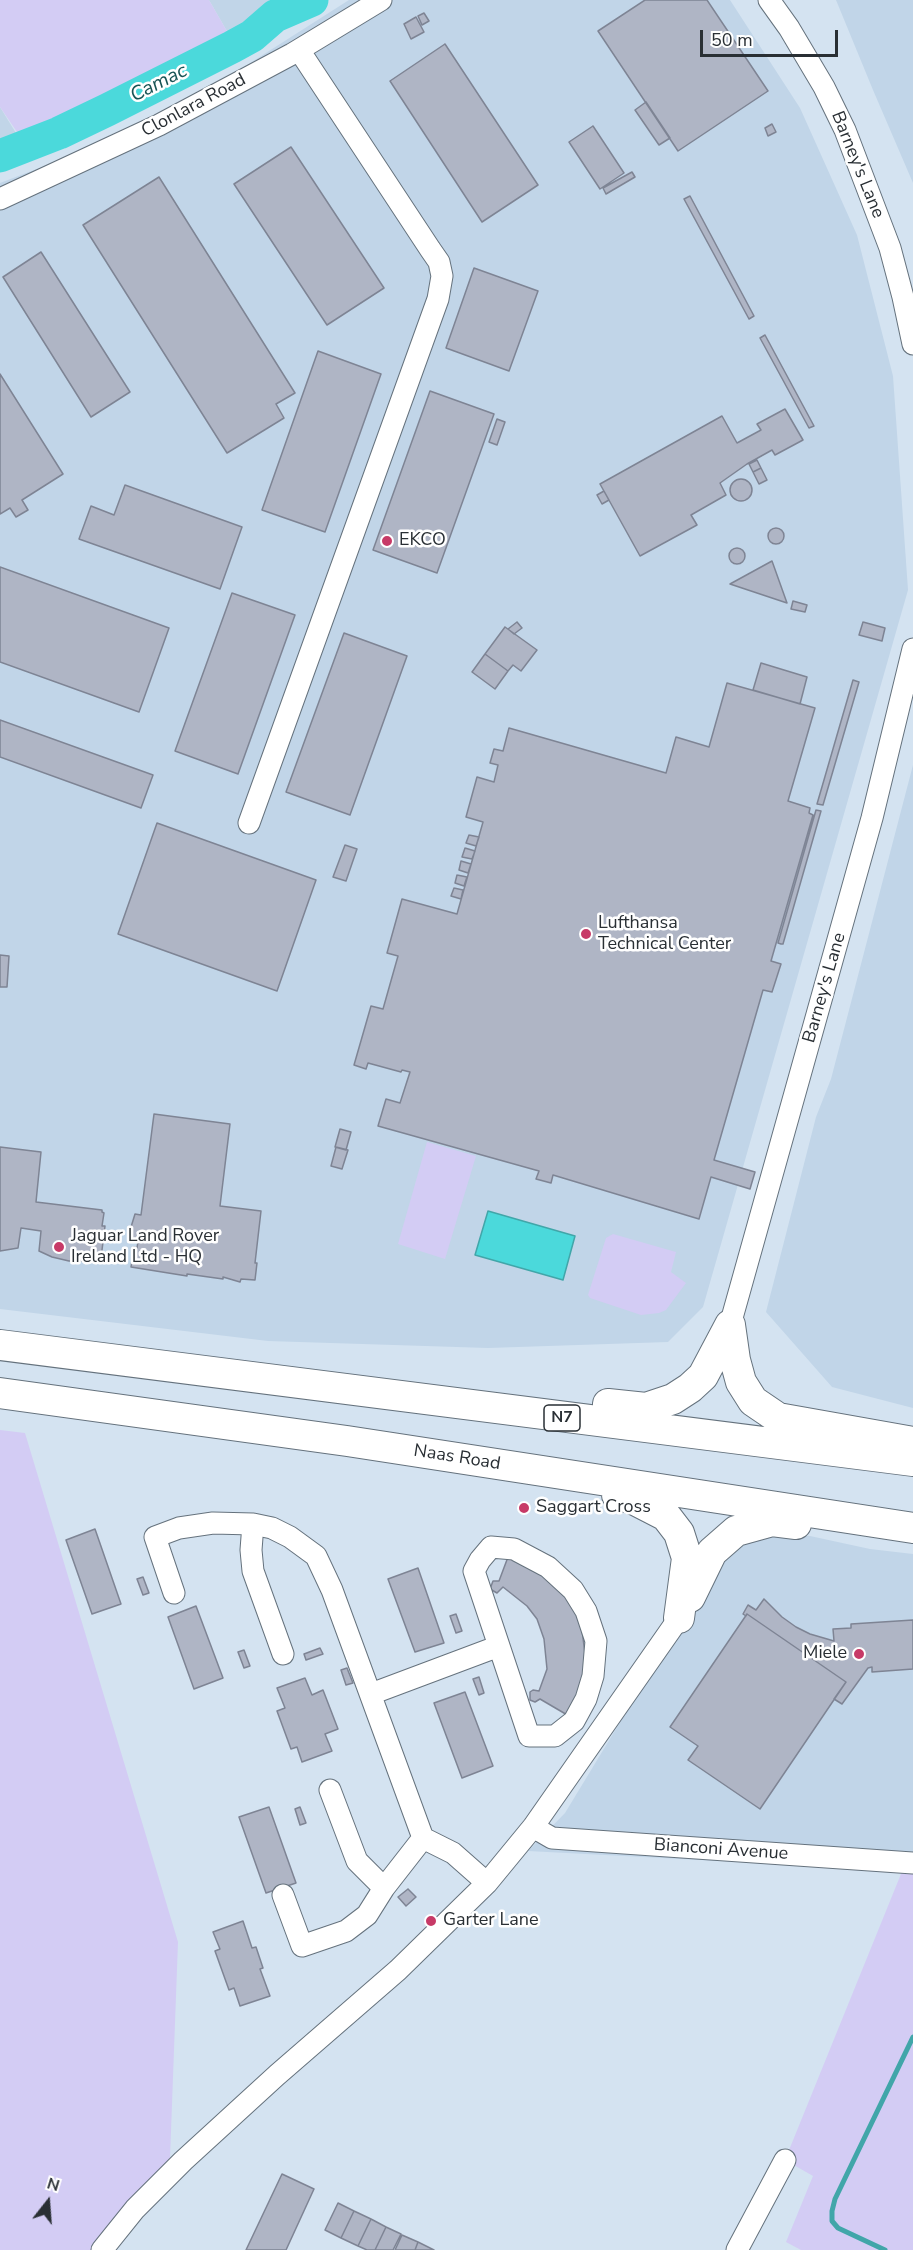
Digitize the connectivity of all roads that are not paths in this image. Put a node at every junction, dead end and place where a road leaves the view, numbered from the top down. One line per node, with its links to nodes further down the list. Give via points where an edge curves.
1 (381, 0): 3 (street, Clonlara Road)
2 (769, 0): 5 (street, Barney's Lane, via 824,87 845,130 890,248)
3 (299, 50): 4 (street, Clonlara Road, via 159,125); 7 (street, via 439,262 442,276 438,299)
4 (0, 199)
5 (913, 344)
6 (913, 650): 8 (street, Barney's Lane, via 872,818)
7 (249, 823)
8 (730, 1325): 10 (highway, N7, via 703,1376 673,1399 646,1408 391,1377); 12 (highway, via 741,1382 753,1401 777,1418)
9 (0, 1345): 10 (highway, N7)
10 (212, 1373): 13 (highway, N7)
11 (0, 1393): 14 (highway, Naas Road)
12 (913, 1442)
13 (913, 1461)
14 (482, 1462): 16 (highway, Naas Road); 18 (highway, via 631,1498 666,1516 679,1533 687,1558)
15 (253, 1524): 17 (street, via 213,1522 179,1528 155,1538); 20 (street, via 253,1571); 21 (street, via 290,1537 316,1556)
16 (913, 1531): 18 (highway, via 879,1533 772,1521 736,1531 712,1552)
17 (174, 1593)
18 (679, 1618): 23 (street)
19 (499, 1646): 19 (street, via 529,1736 555,1736 574,1721 593,1676 596,1641 586,1611 573,1590 548,1567 514,1549 491,1547 474,1571); 21 (street)
20 (283, 1654)
21 (370, 1694): 24 (street)
22 (330, 1790): 27 (street, via 357,1861)
23 (533, 1827): 25 (street, Bianconi Avenue, via 552,1838); 26 (street)
24 (423, 1838): 26 (street, via 453,1853); 27 (street)
25 (913, 1863)
26 (487, 1883): 30 (street, via 398,1970 183,2161 135,2209)
27 (384, 1888): 28 (street, via 367,1915 346,1931 302,1946)
28 (283, 1895)
29 (785, 2160): 31 (street)
30 (102, 2250)
31 (737, 2250)

